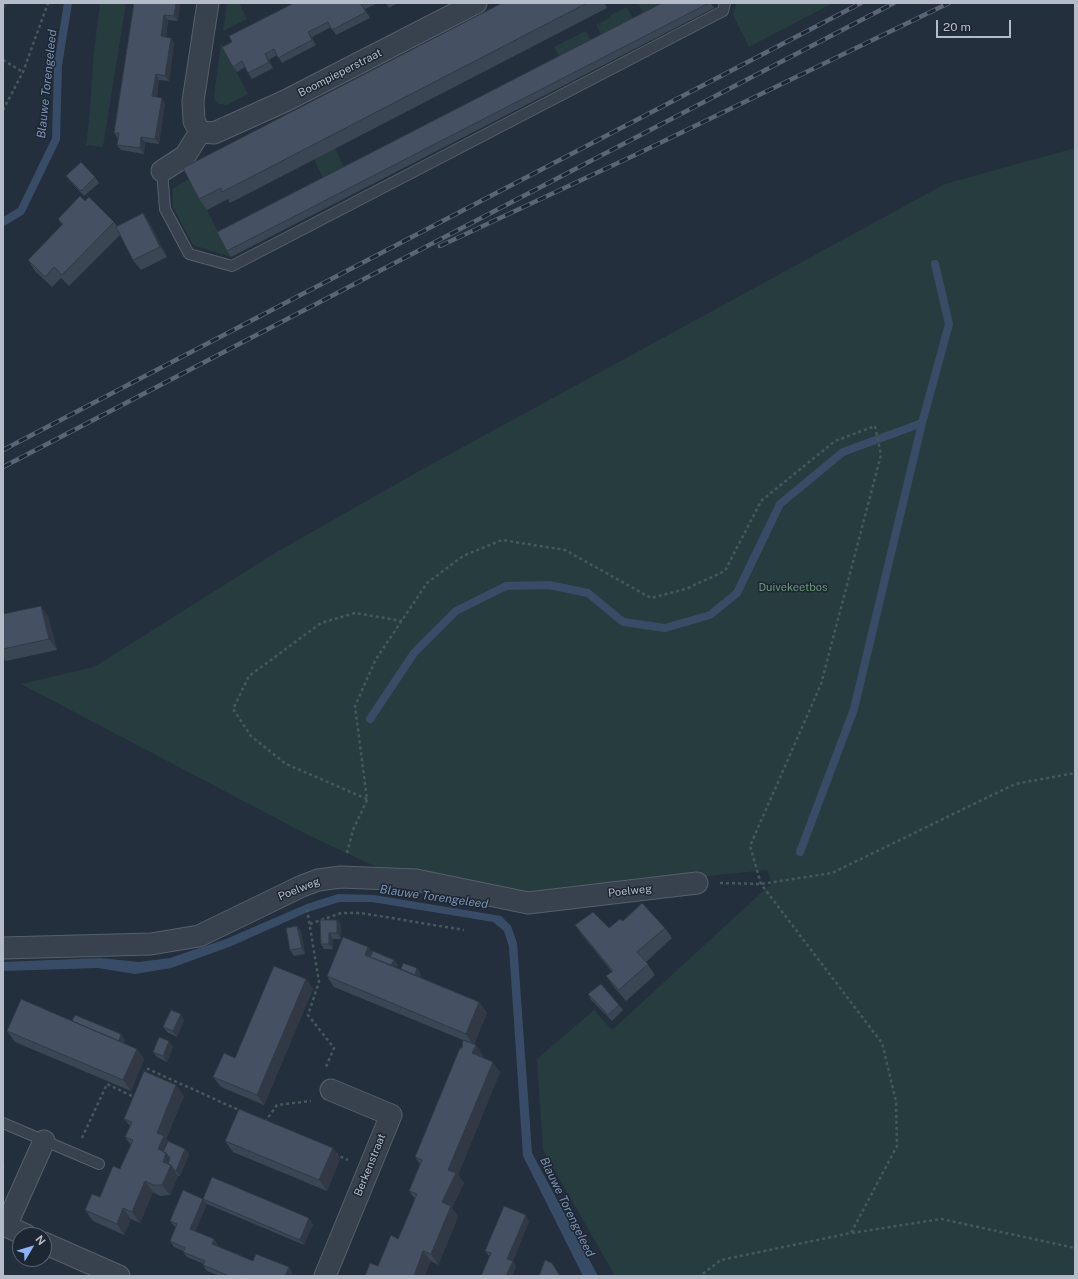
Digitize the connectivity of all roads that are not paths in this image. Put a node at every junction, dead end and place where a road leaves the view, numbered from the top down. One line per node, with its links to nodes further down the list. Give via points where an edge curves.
1 (208, 3): 4 (street, via 193,101 194,121)
2 (476, 3): 4 (street, Boompieperstraat, via 286,101 214,133)
3 (725, 3): 5 (lane, via 723,11 232,266 189,254 165,210)
4 (200, 132): 5 (street, via 185,156)
5 (162, 171)
6 (697, 883): 7 (street, Poelweg, via 528,903 416,880 341,877 318,880 302,886 199,936 151,944)
7 (3, 948)
8 (325, 1086): 15 (street, Berkenstraat, via 391,1115)
9 (3, 1123): 10 (lane)
10 (44, 1141): 11 (lane); 12 (street)
11 (99, 1164)
12 (5, 1229)
13 (52, 1247): 14 (street)
14 (119, 1276)
15 (325, 1276)

